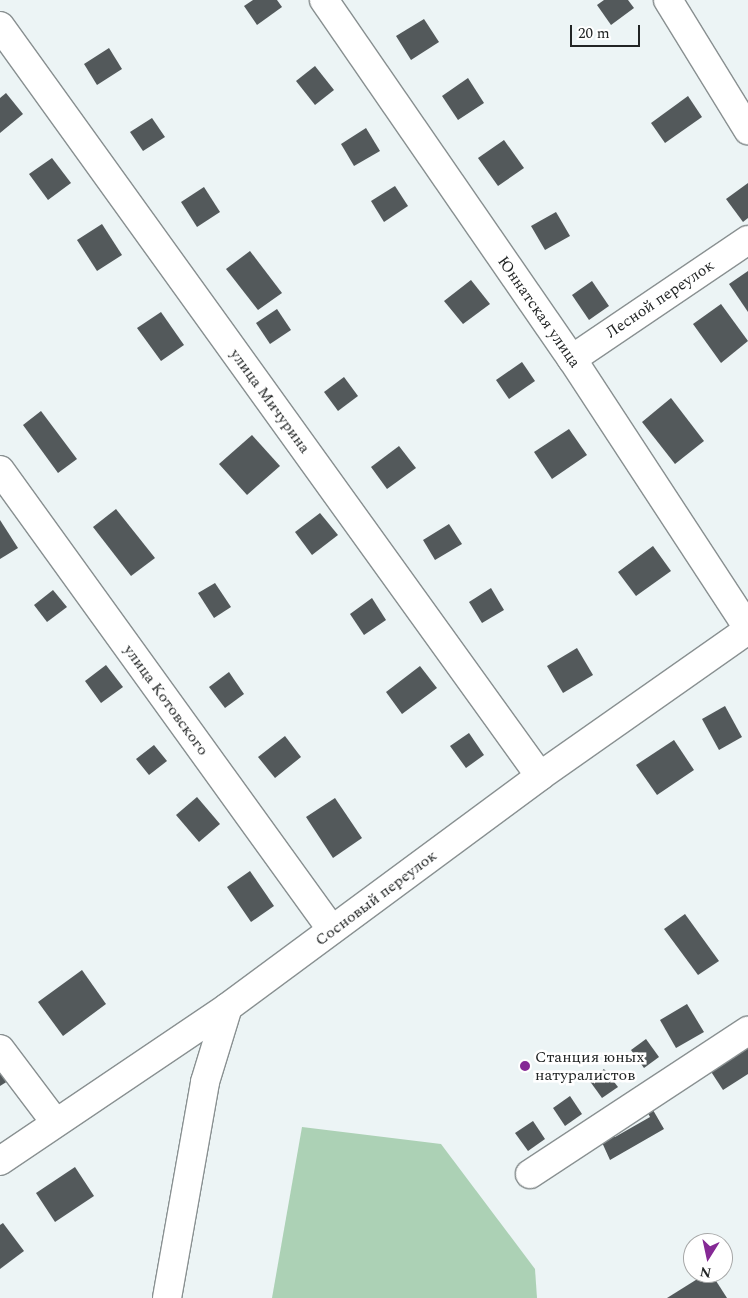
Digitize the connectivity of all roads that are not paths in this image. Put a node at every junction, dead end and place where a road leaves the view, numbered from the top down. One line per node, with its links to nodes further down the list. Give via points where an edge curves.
1 (324, 0): 6 (street, Юннатская улица)
2 (668, 0): 4 (street)
3 (0, 26): 9 (street, улица Мичурина)
4 (748, 130)
5 (748, 240): 6 (street, Лесной переулок)
6 (572, 359): 8 (street, Юннатская улица)
7 (0, 470): 10 (street, улица Котовского)
8 (748, 629): 9 (street, Сосновый переулок)
9 (540, 776): 10 (street, Сосновый переулок)
10 (332, 930): 11 (street, Сосновый переулок)
11 (228, 1007): 14 (street, Сосновый переулок); 17 (street, via 205,1082)
12 (748, 1032): 16 (street)
13 (0, 1049): 14 (street)
14 (55, 1122): 15 (street, Сосновый переулок)
15 (0, 1161)
16 (530, 1174)
17 (167, 1298)

